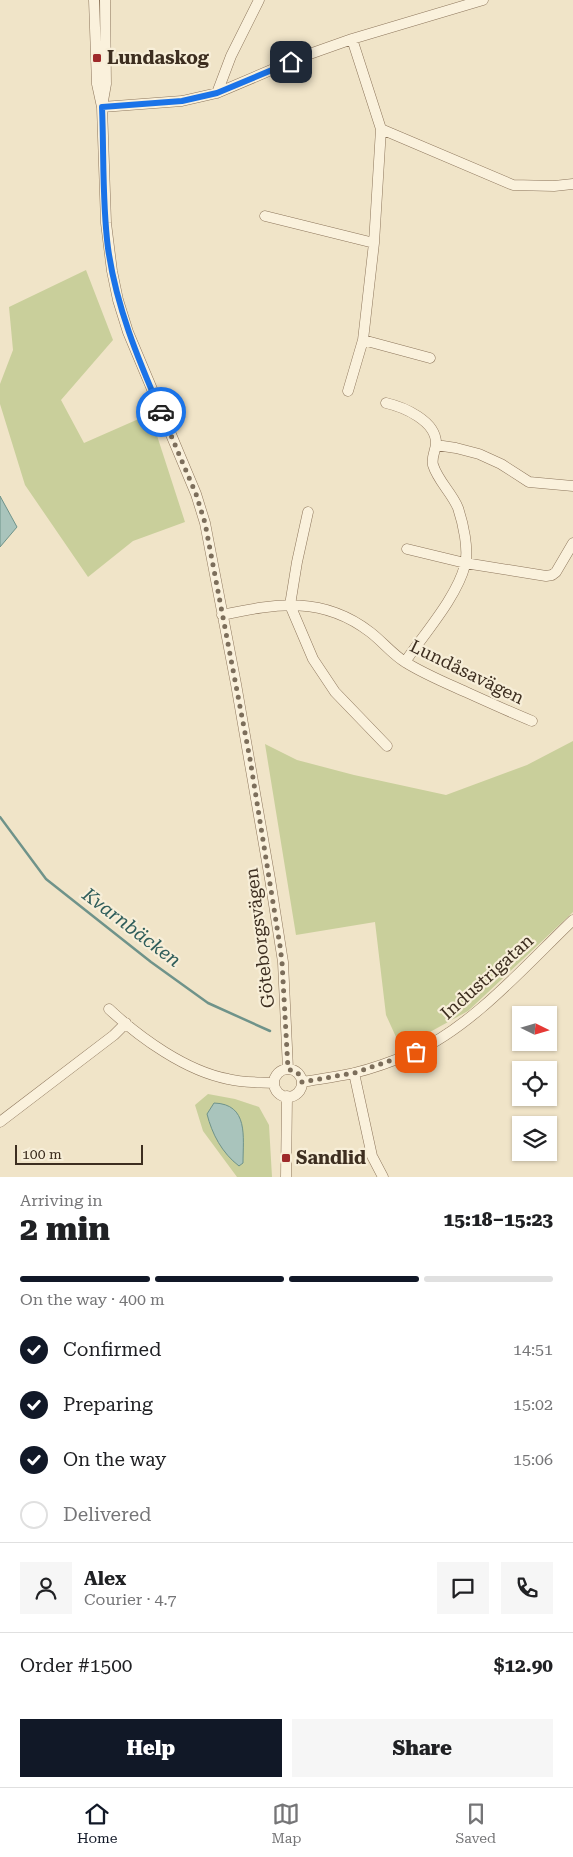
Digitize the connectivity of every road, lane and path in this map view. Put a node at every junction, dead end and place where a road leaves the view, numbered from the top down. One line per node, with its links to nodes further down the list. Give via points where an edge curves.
1 (94, 0): 7 (street, Göteborgsvägen, via 97,84)
2 (105, 0): 7 (street, Göteborgsvägen, via 106,84)
3 (259, 0): 6 (street)
4 (482, 0): 5 (street)
5 (352, 39): 6 (street); 8 (street)
6 (217, 93): 7 (street, via 182,101)
7 (102, 107): 23 (street, Göteborgsvägen, via 106,224 118,300 137,356 196,494 209,542)
8 (381, 130): 9 (street, via 513,185); 11 (street)
9 (573, 184)
10 (265, 216): 11 (street)
11 (374, 243): 12 (street)
12 (363, 340): 13 (street); 14 (street)
13 (430, 358)
14 (348, 391)
15 (386, 403): 16 (street, via 401,406 431,427)
16 (436, 445): 17 (street, via 478,454 529,482); 21 (street, via 433,464 457,506 464,534)
17 (573, 486)
18 (308, 512): 22 (street)
19 (573, 543): 21 (street, via 552,575)
20 (407, 549): 21 (street)
21 (465, 563): 24 (street, via 454,591)
22 (290, 605): 23 (street, Lundåsavägen); 24 (street, Lundåsavägen, via 316,606 346,616); 26 (street, via 313,659 335,692)
23 (222, 615): 30 (street, Göteborgsvägen, via 250,759 281,953)
24 (405, 662): 25 (street, Lundåsavägen)
25 (532, 721)
26 (387, 746)
27 (573, 920): 31 (street, Industrigatan, via 493,997 446,1035 416,1052)
28 (109, 1009): 29 (street)
29 (126, 1023): 33 (street, via 152,1043 200,1070 227,1079); 35 (street)
30 (288, 1069): 32 (street, via 298,1073); 33 (street, via 278,1073)
31 (354, 1073): 32 (street, Industrigatan); 37 (street, via 372,1156)
32 (302, 1082): 34 (street, via 298,1093)
33 (274, 1083): 34 (street, via 278,1092)
34 (287, 1096): 36 (street)
35 (0, 1122)
36 (286, 1177)
37 (383, 1177)

